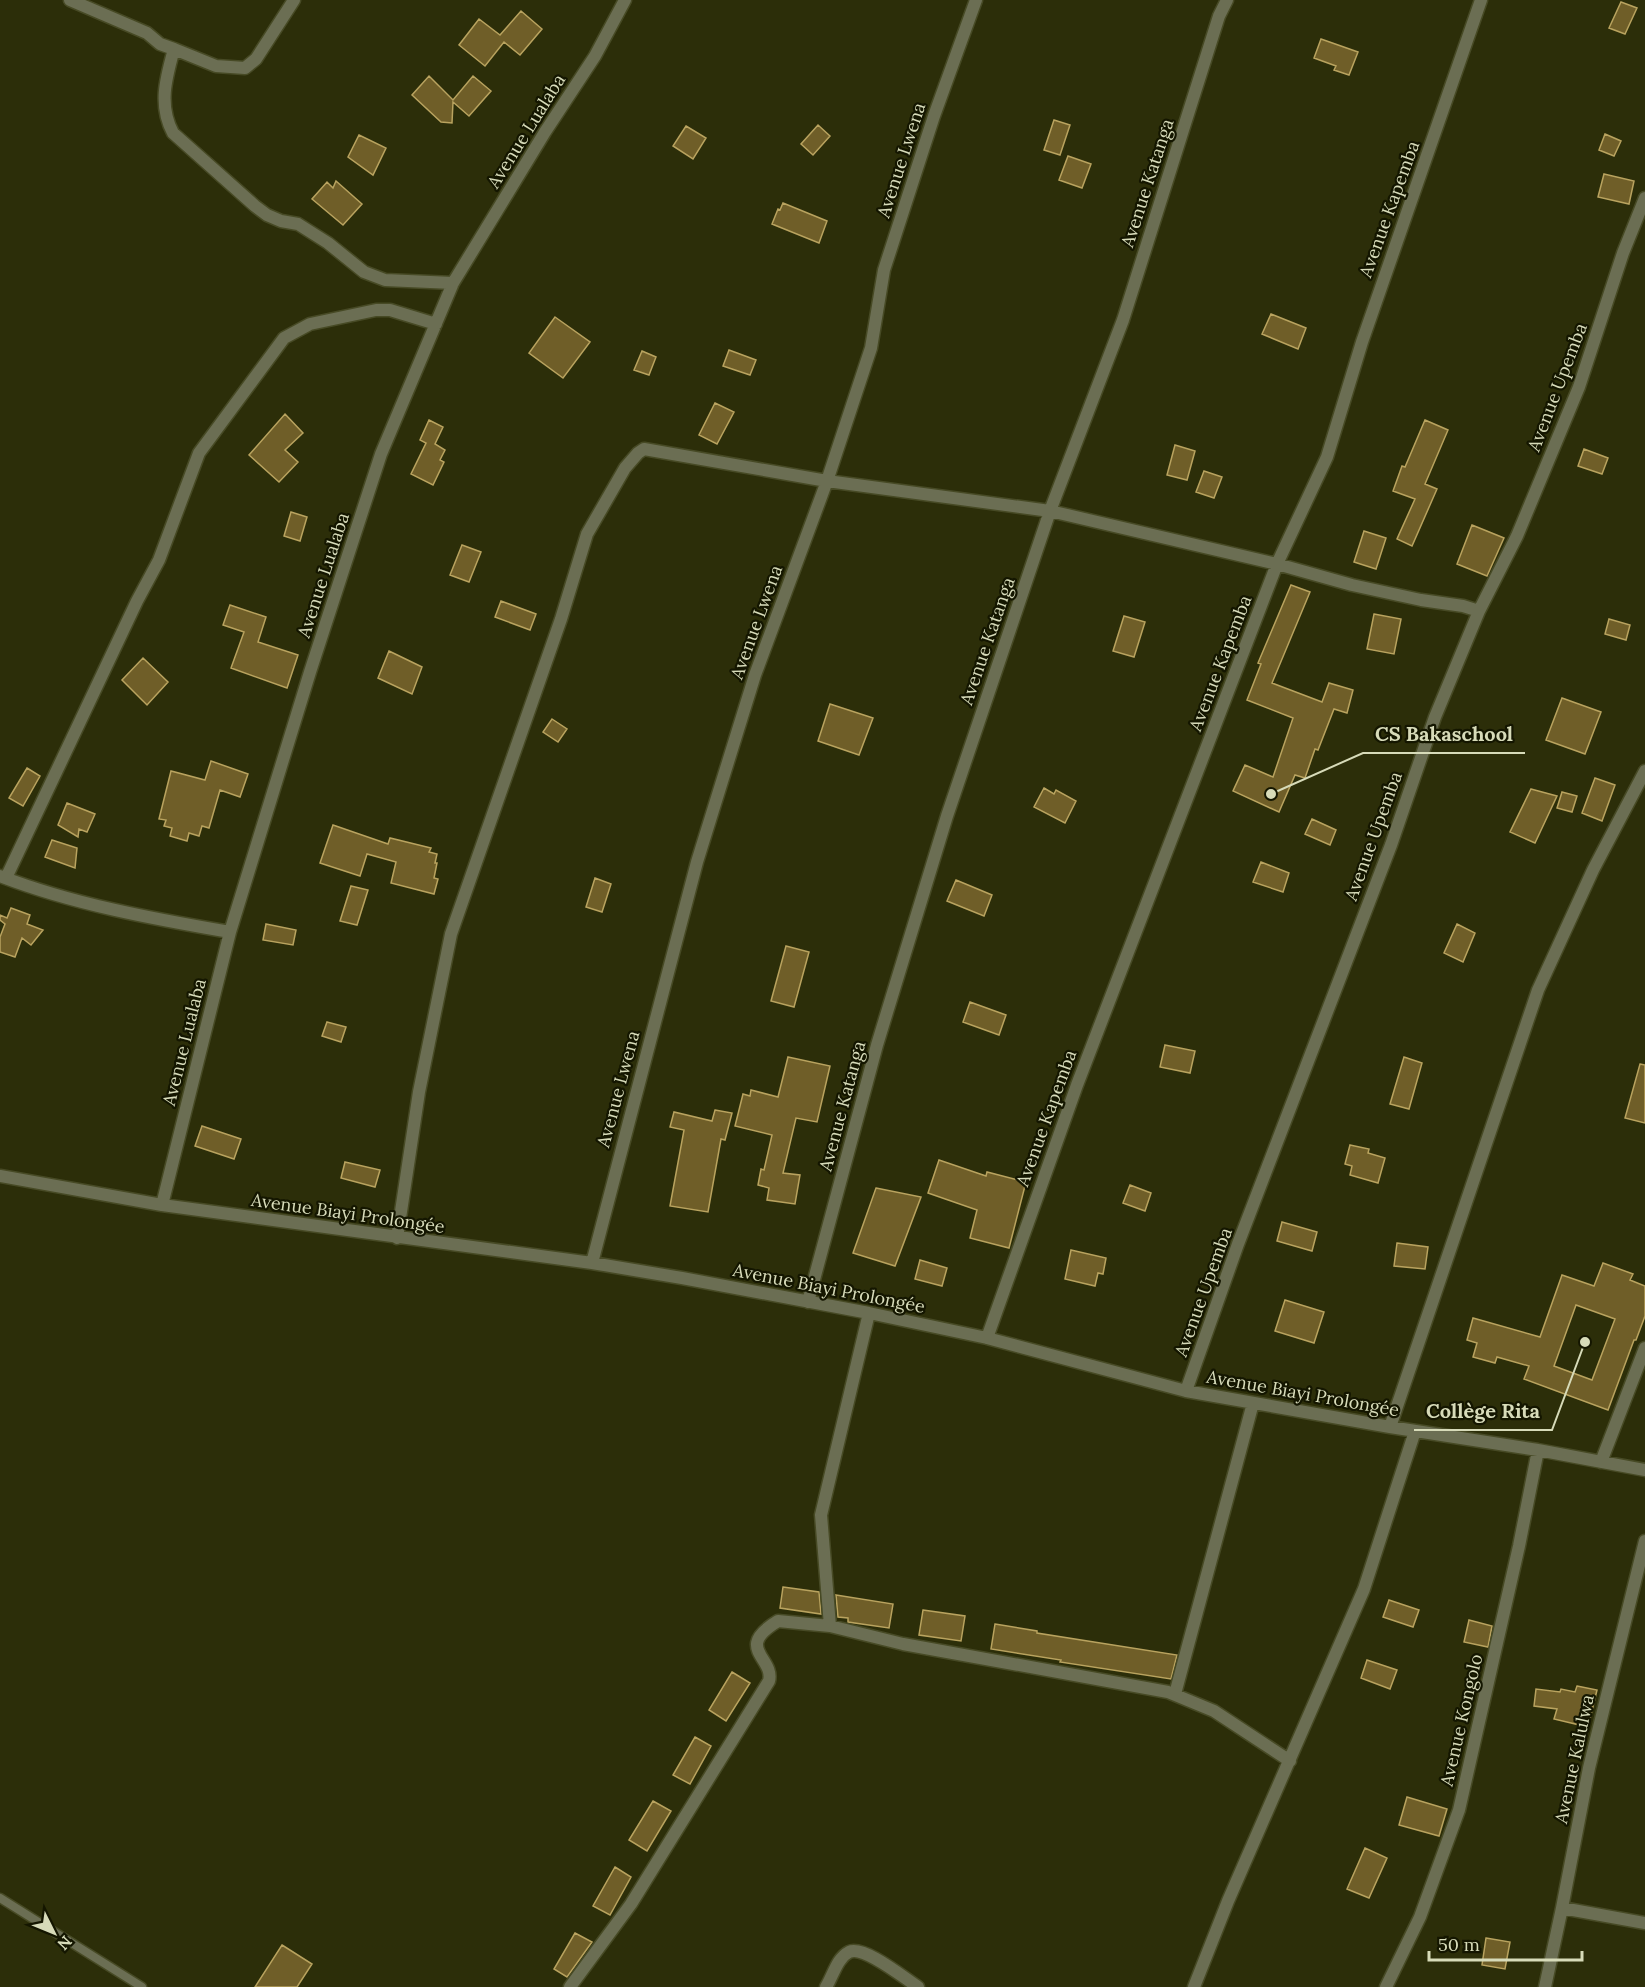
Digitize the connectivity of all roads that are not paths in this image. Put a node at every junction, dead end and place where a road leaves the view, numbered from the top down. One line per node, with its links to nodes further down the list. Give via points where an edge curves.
1 (70, 0): 7 (street)
2 (294, 0): 7 (street, via 256,59 245,68 216,66)
3 (625, 0): 9 (street, Avenue Lualaba, via 595,56)
4 (976, 0): 11 (street, Avenue Lwena, via 884,270 871,348)
5 (1227, 0): 12 (street, Avenue Katanga, via 1123,320)
6 (1481, 0): 13 (street, Avenue Kapemba, via 1362,342 1327,457)
7 (174, 49): 9 (street, via 164,100 166,120 173,133 255,206 267,215 298,224 364,272 385,280)
8 (1645, 198): 14 (street, Avenue Upemba, via 1579,387 1517,536)
9 (453, 283): 10 (street, Avenue Lualaba)
10 (436, 324): 16 (street, via 390,310 376,310 310,324 276,348 199,453 159,560); 17 (street, Avenue Lualaba, via 381,454)
11 (827, 482): 12 (street); 20 (street, via 644,449 626,468 592,525 451,934 419,1092); 21 (street, Avenue Lwena, via 755,675 701,850)
12 (1050, 511): 13 (street); 22 (street, Avenue Katanga, via 948,816 877,1045)
13 (1278, 564): 14 (street, via 1352,585); 24 (street, Avenue Kapemba, via 1077,1085)
14 (1479, 611): 26 (street, Avenue Upemba, via 1435,717 1391,845)
15 (1645, 771): 28 (street, via 1593,870 1538,990)
16 (3, 877): 17 (street, via 38,891)
17 (230, 932): 19 (street, Avenue Lualaba)
18 (0, 1176): 19 (street, Avenue Biayi Prolongée)
19 (162, 1205): 20 (street, Avenue Biayi Prolongée)
20 (397, 1238): 21 (street, Avenue Biayi Prolongée)
21 (592, 1263): 22 (street, Avenue Biayi Prolongée)
22 (808, 1302): 23 (street, Avenue Biayi Prolongée)
23 (869, 1313): 24 (street, Avenue Biayi Prolongée); 34 (street, via 821,1515)
24 (987, 1338): 26 (street, Avenue Biayi Prolongée)
25 (1645, 1348): 31 (street)
26 (1186, 1391): 27 (street, Avenue Biayi Prolongée)
27 (1253, 1403): 28 (street, Avenue Biayi Prolongée); 35 (street)
28 (1390, 1427): 29 (street, Avenue Biayi Prolongée)
29 (1415, 1431): 30 (street, Avenue Biayi Prolongée); 36 (street, via 1364,1588)
30 (1538, 1450): 31 (street, Avenue Biayi Prolongée); 45 (street, Avenue Kongolo, via 1459,1810 1420,1917)
31 (1601, 1462): 32 (street, Avenue Biayi Prolongée)
32 (1645, 1470)
33 (1645, 1541): 38 (street, Avenue Kalulwa, via 1589,1768)
34 (830, 1626): 35 (street, via 903,1644); 41 (street, via 778,1621 759,1640 756,1650 767,1666 769,1682 631,1904)
35 (1175, 1694): 36 (street, via 1214,1711)
36 (1290, 1761): 44 (street)
37 (0, 1898): 40 (lane)
38 (1562, 1908): 39 (street); 46 (street, Avenue Kalulwa)
39 (1645, 1923)
40 (142, 1987)
41 (570, 1987)
42 (826, 1987): 43 (street, via 840,1960 858,1950)
43 (918, 1987)
44 (1194, 1987)
45 (1386, 1987)
46 (1545, 1987)

